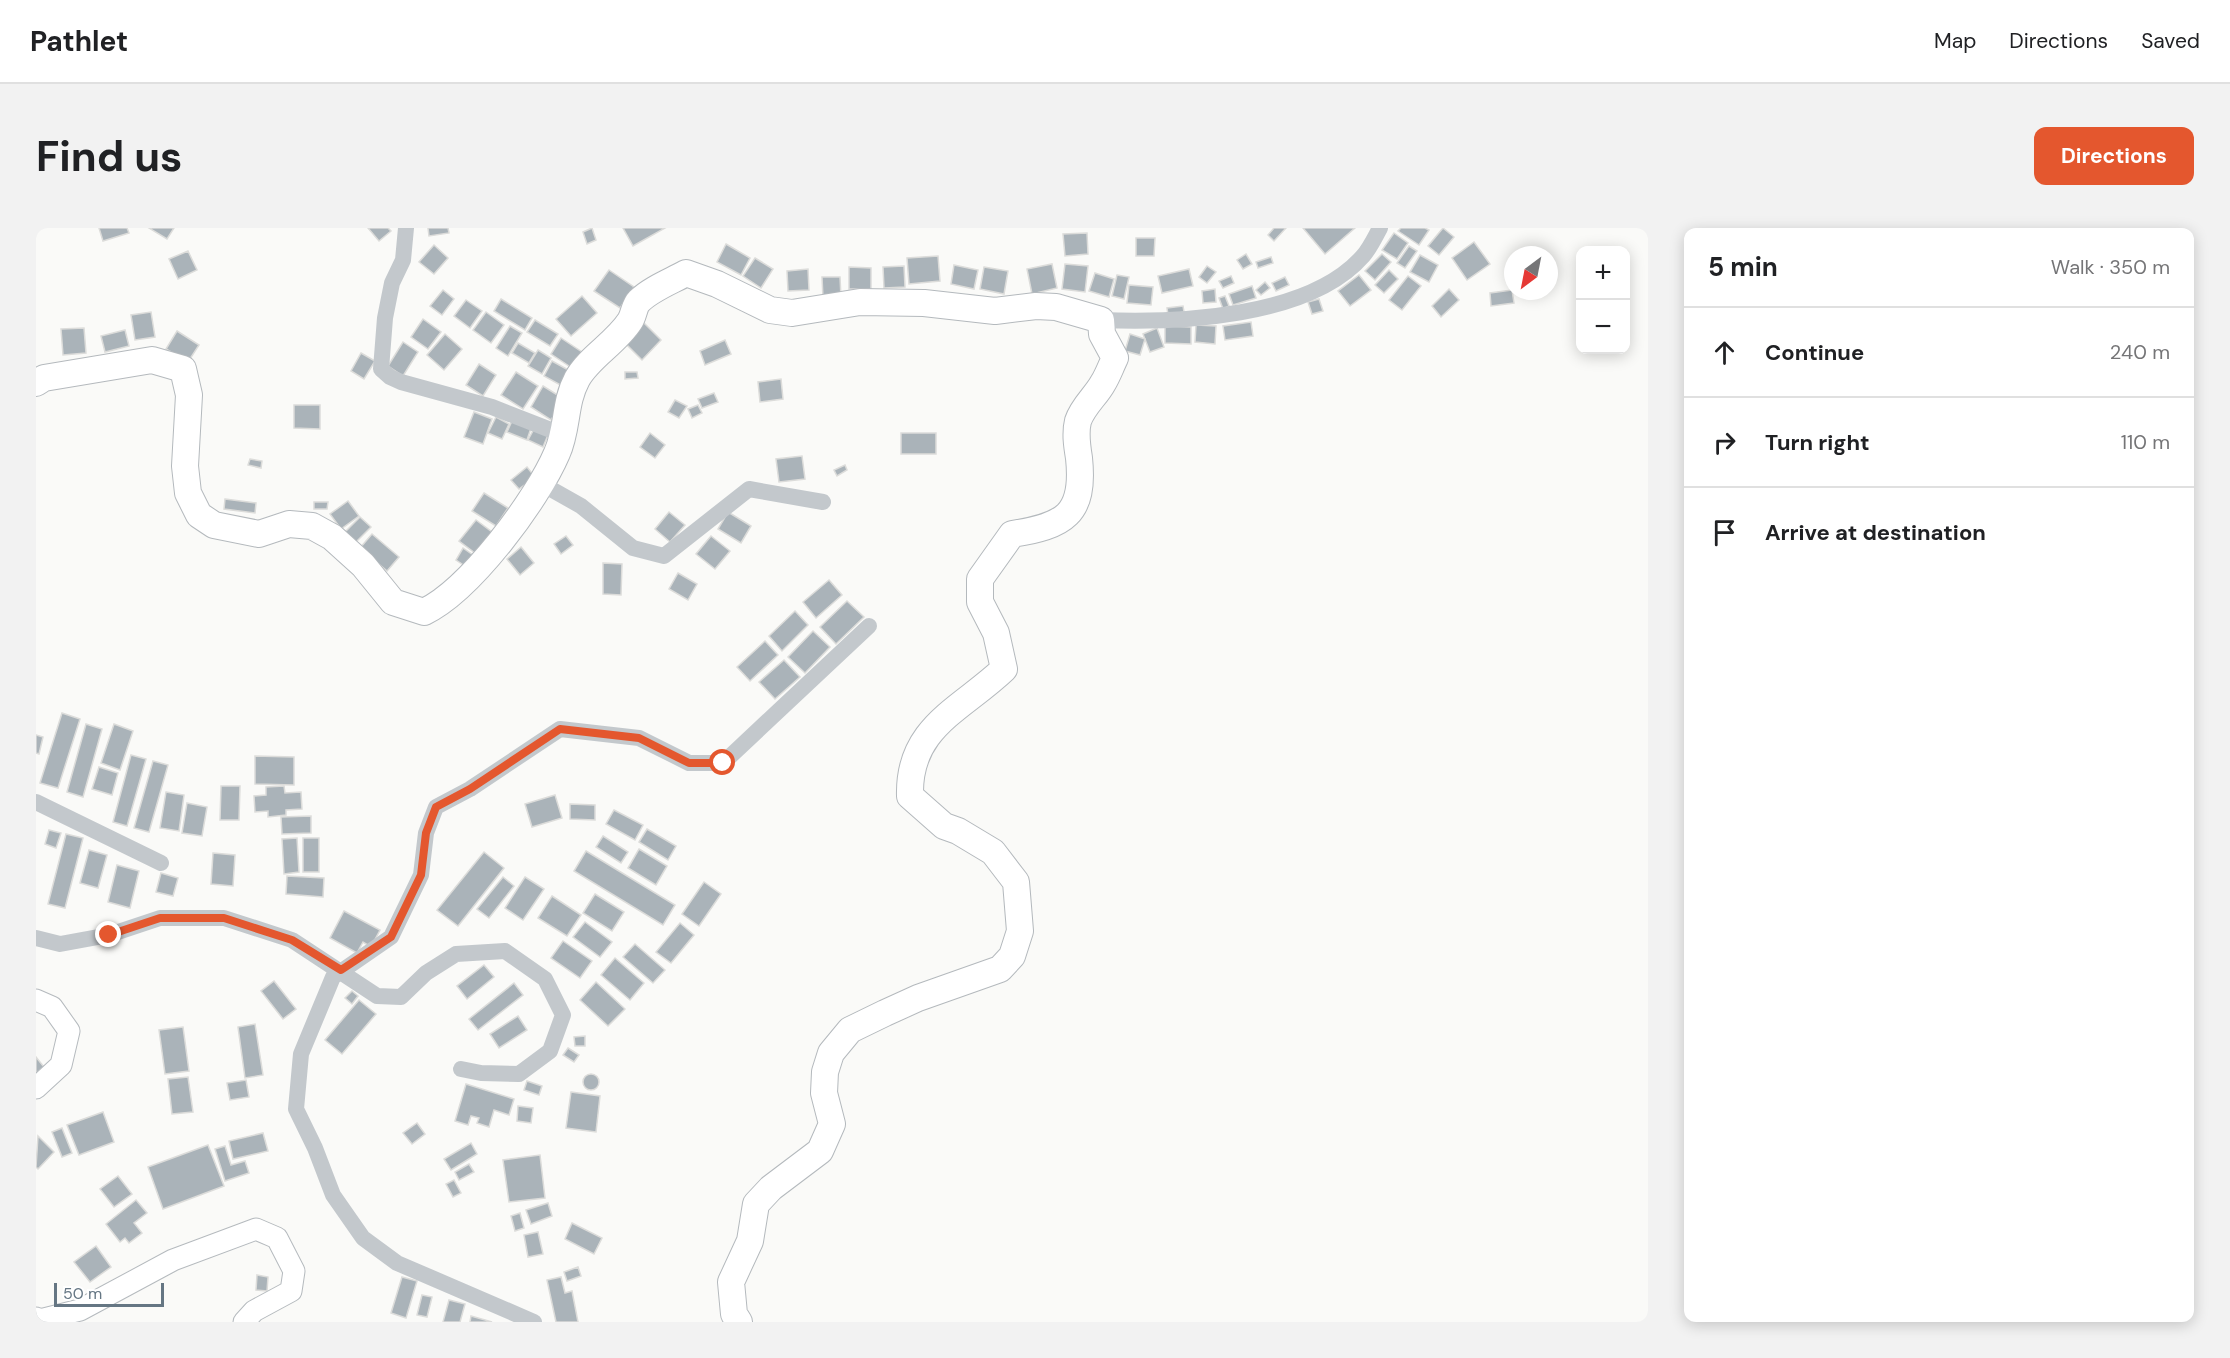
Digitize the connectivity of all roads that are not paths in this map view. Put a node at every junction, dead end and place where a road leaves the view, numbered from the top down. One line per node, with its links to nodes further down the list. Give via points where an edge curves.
1 (406, 228): 5 (street, via 403,260 392,283 385,318 381,369 400,382 492,407)
2 (1380, 228): 3 (street, via 1363,256 1334,279 1275,304 1178,321)
3 (1101, 320): 5 (highway, via 1056,307 995,311 924,303 860,302 792,313 770,310 686,273 639,301 630,321 578,376 567,402); 19 (highway, via 1102,334 1115,358 1078,421 1081,492 1068,514 1046,529 1012,534 980,579 980,602 996,633 1004,669 942,717 911,765 910,796 944,826 993,852 1016,882 1020,931 1012,956 1000,969 918,998 850,1030 831,1053 824,1093 832,1124 820,1151 756,1204 750,1241 731,1282 734,1314)
4 (36, 383): 6 (highway, via 44,378 152,360 183,369 189,395 185,466 188,493 199,515 214,525 259,534 289,524 312,526 332,537 363,566 393,602 424,612 443,603 498,545)
5 (561, 435): 6 (highway, via 559,451)
6 (542, 484): 7 (street, via 581,506 633,548 664,556 749,489)
7 (823, 502)
8 (869, 626): 12 (street, via 723,763 689,763 639,738 560,729 436,807 426,833 421,875 391,937)
9 (36, 802): 10 (street)
10 (161, 863)
11 (36, 938): 12 (street, via 60,944 109,935 160,918 224,918 292,940)
12 (341, 970): 14 (street, via 377,996 401,997 426,973 456,954 505,951 545,979 563,1015 550,1051 519,1074); 18 (street, via 333,977 301,1054 296,1109 333,1195 363,1238 397,1263)
13 (36, 1000): 15 (main road, via 52,1007 69,1031 61,1065)
14 (461, 1069)
15 (36, 1088)
16 (36, 1318): 17 (main road, via 80,1310 173,1260 256,1229 277,1238 294,1271 291,1291 255,1311)
17 (244, 1322)
18 (534, 1322)
19 (740, 1322)

